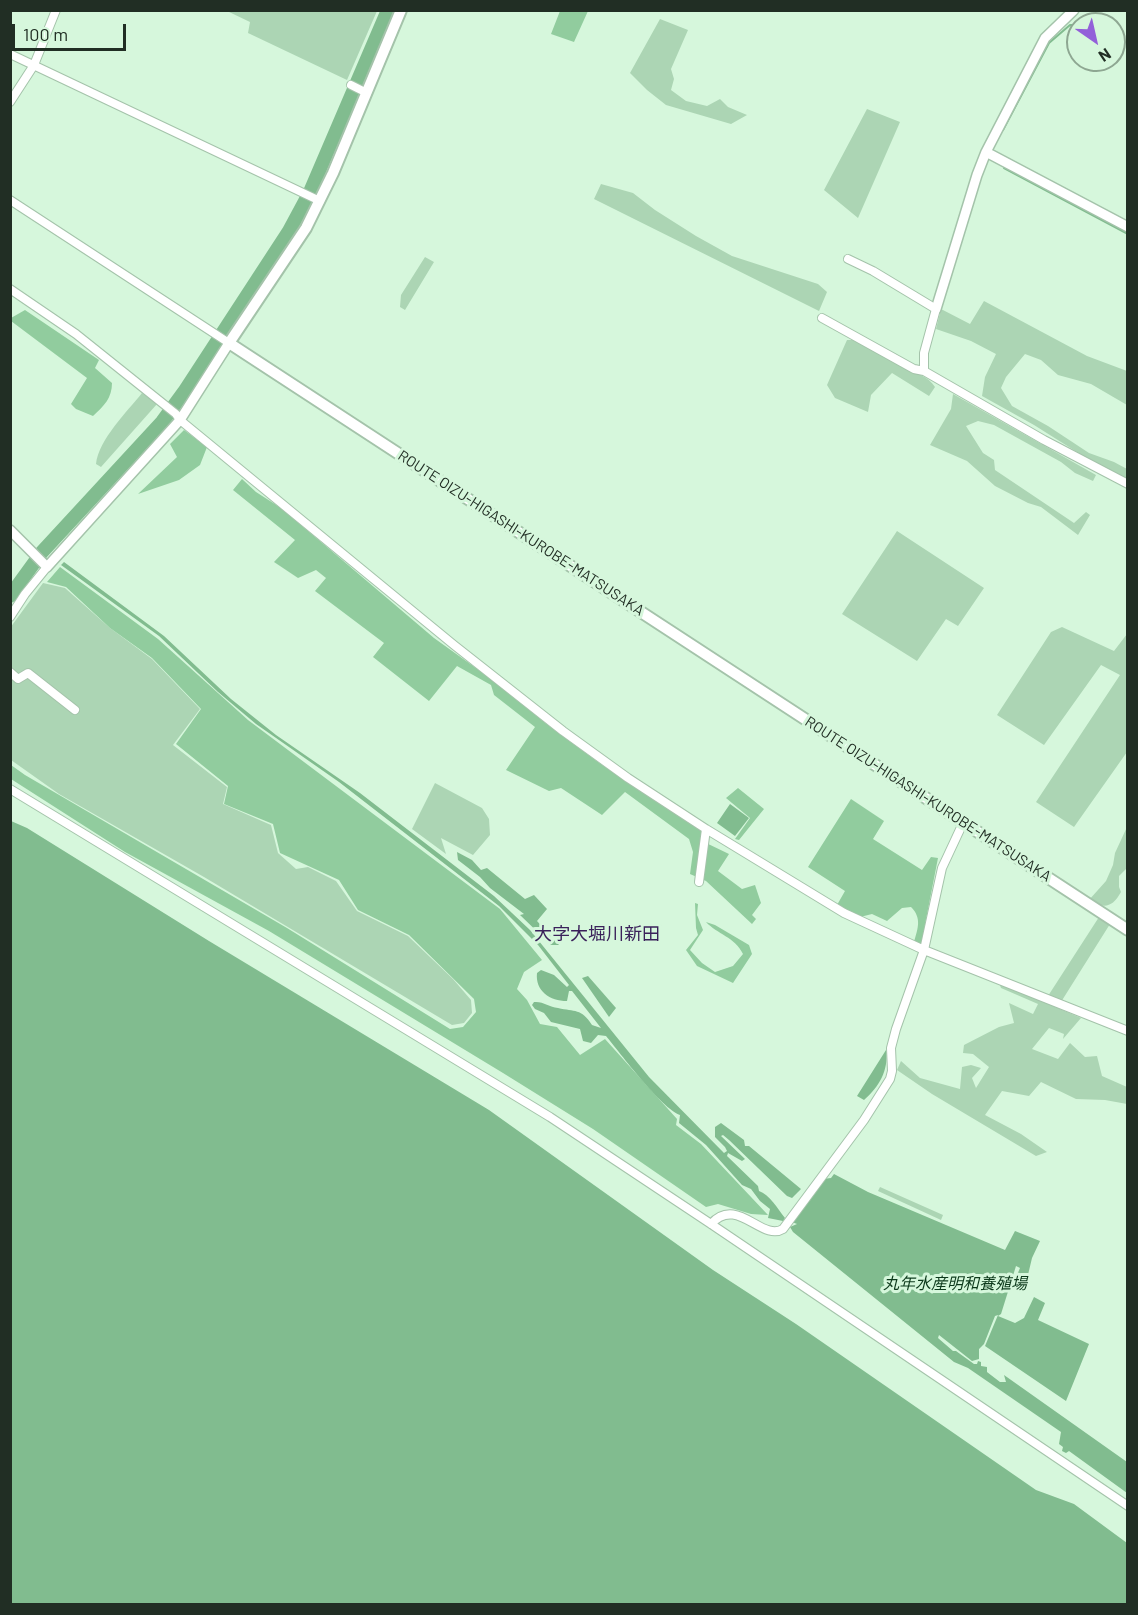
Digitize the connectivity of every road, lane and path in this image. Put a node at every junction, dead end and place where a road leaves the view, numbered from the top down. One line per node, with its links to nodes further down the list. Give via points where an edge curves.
1 (56, 10): 5 (street)
2 (401, 10): 7 (main road)
3 (1066, 17): 9 (street, via 1046,38)
4 (10, 54): 5 (street)
5 (34, 65): 8 (street); 10 (street)
6 (351, 85): 7 (street)
7 (365, 92): 10 (main road)
8 (10, 102)
9 (986, 152): 12 (street); 15 (street)
10 (317, 199): 17 (main road, via 306,228)
11 (10, 200): 17 (street)
12 (1128, 227)
13 (848, 259): 15 (street)
14 (10, 289): 19 (street, via 76,334)
15 (936, 309): 18 (street, via 924,352)
16 (822, 318): 18 (street)
17 (227, 342): 19 (street); 27 (main road, ROUTE OIZU-HIGASHI-KUROBE-MATSUSAKA)
18 (924, 371): 20 (street)
19 (178, 417): 22 (street); 28 (street, via 563,731)
20 (1128, 484)
21 (10, 530): 22 (street)
22 (46, 566): 23 (street)
23 (10, 617)
24 (10, 672): 25 (street, via 18,679 28,673)
25 (75, 710)
26 (10, 789): 33 (street, via 550,1117)
27 (963, 823): 30 (main road, ROUTE OIZU-HIGASHI-KUROBE-MATSUSAKA); 31 (street, via 942,868)
28 (706, 829): 29 (street); 31 (street, via 844,913)
29 (699, 882)
30 (1128, 930)
31 (924, 950): 32 (street); 33 (street, via 892,1040 890,1079 791,1219 774,1232 739,1215 721,1216)
32 (1128, 1031)
33 (711, 1224): 34 (street)
34 (1128, 1506)

